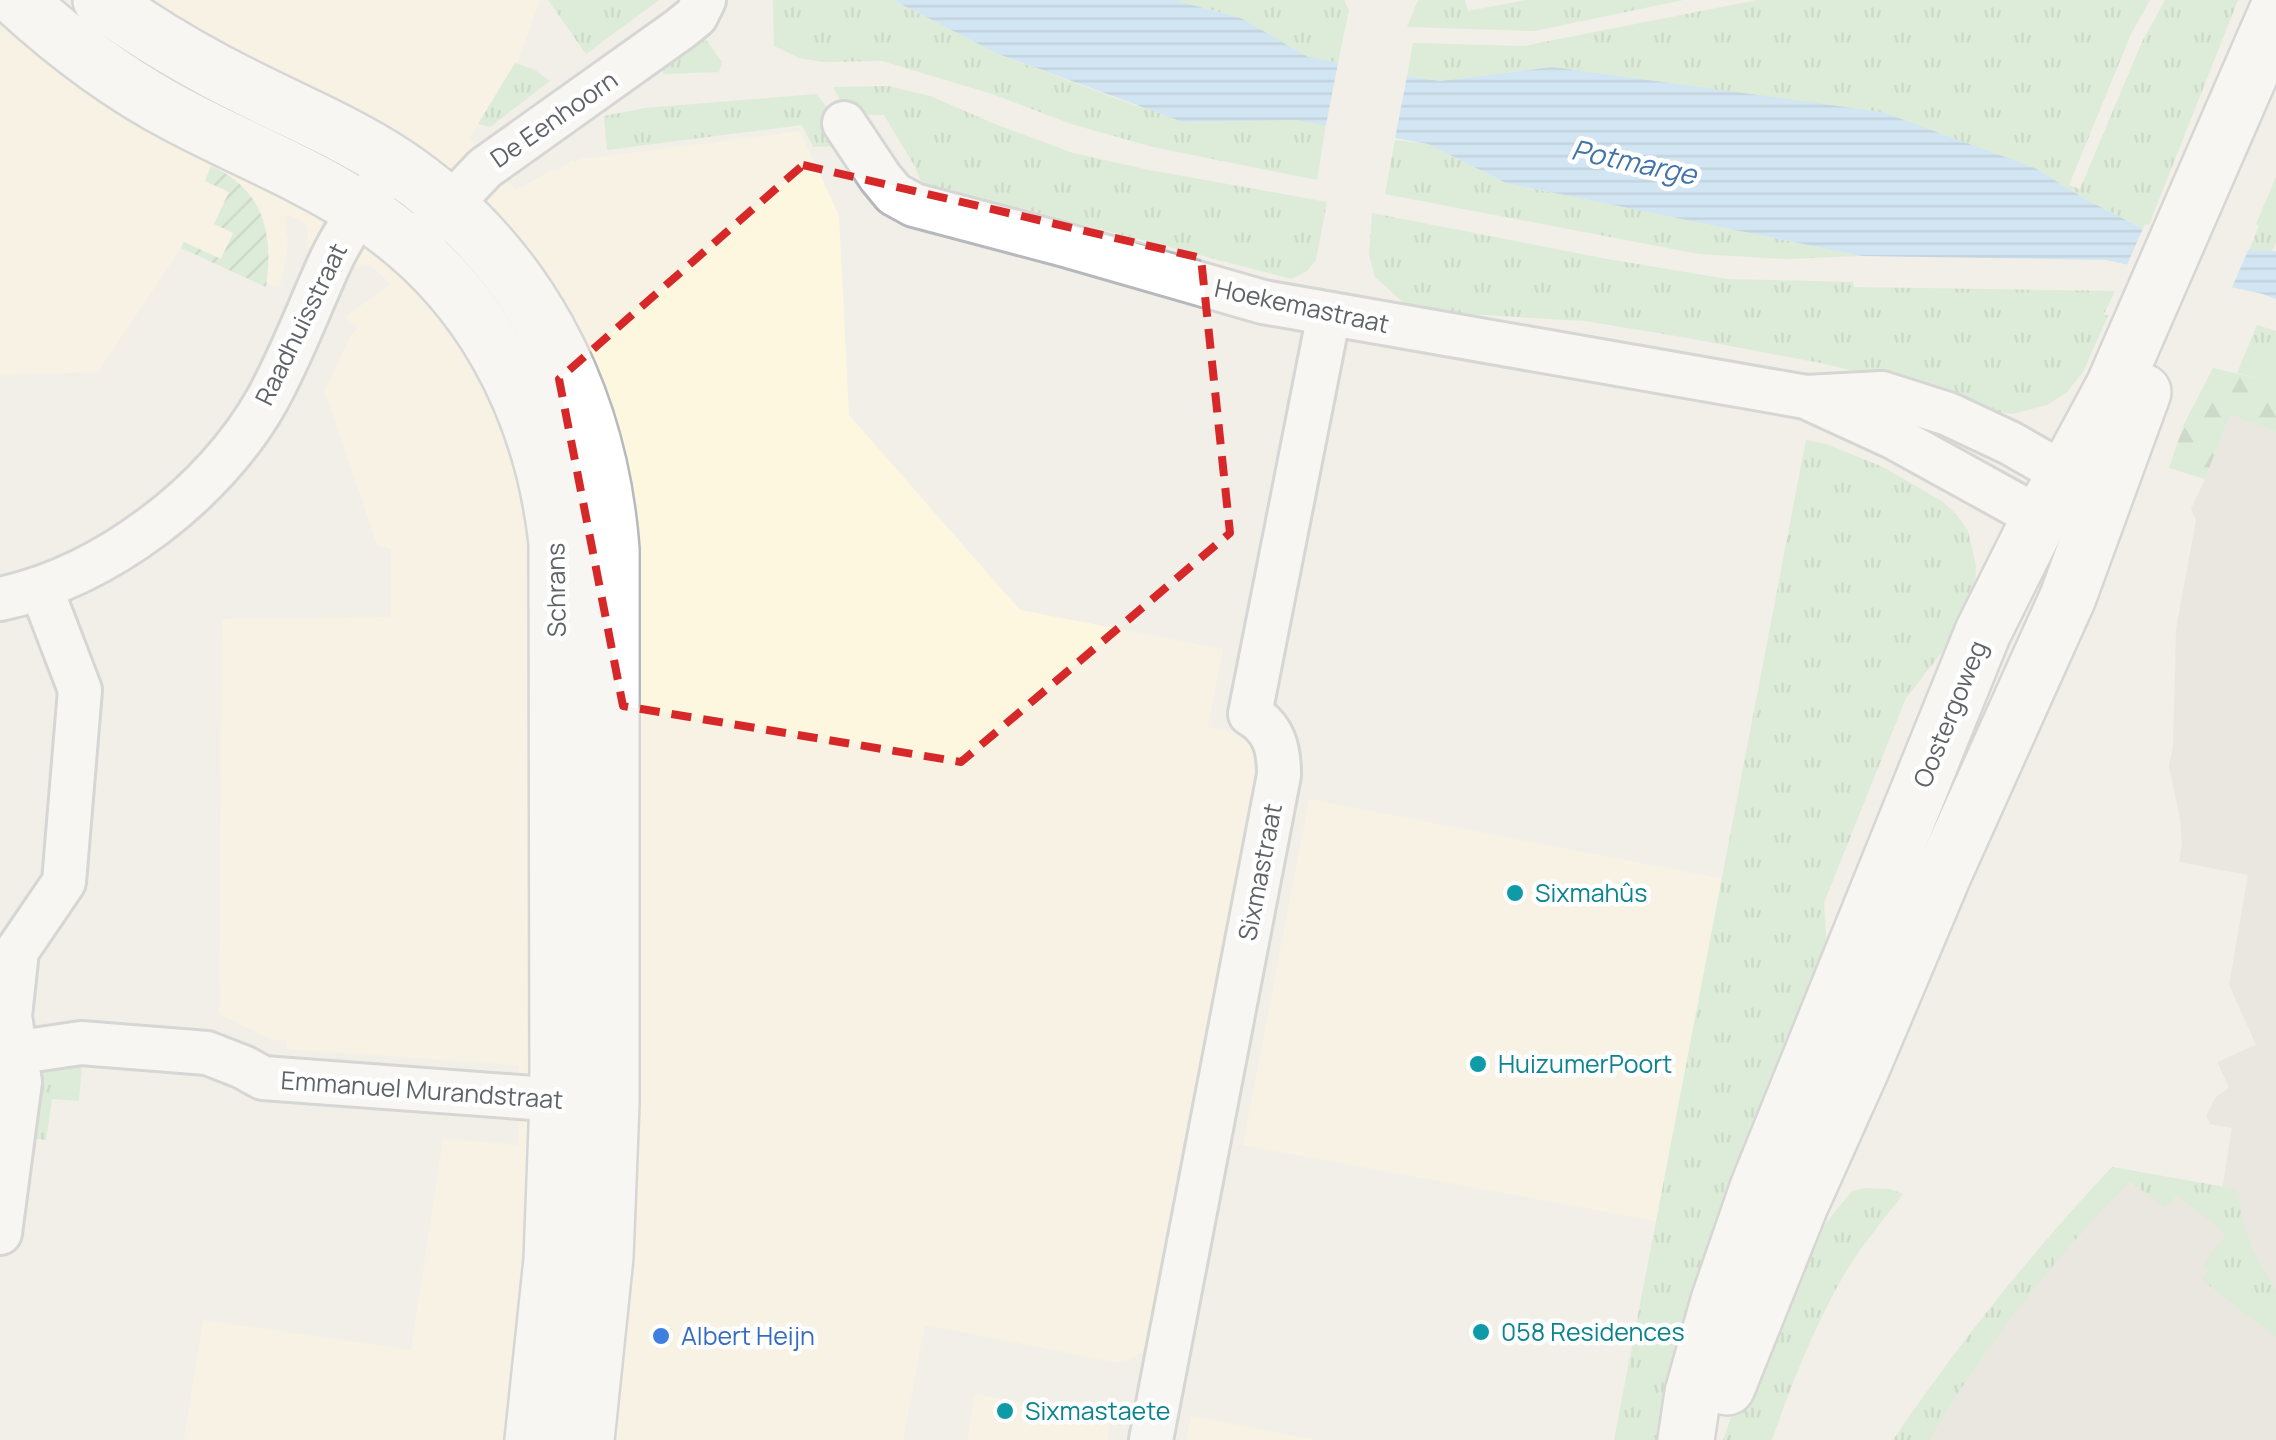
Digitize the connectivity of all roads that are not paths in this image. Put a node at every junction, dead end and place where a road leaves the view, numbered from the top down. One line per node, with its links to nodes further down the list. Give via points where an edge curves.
1 (18, 0): 9 (street, Schrans, via 117,79)
2 (102, 0): 7 (street, via 189,57)
3 (704, 0): 8 (street, De Eenhoorn, via 680,30 485,168)
4 (2276, 14): 10 (street, Oostergoweg)
5 (2276, 87): 10 (street, Oostergoweg)
6 (844, 122): 12 (street, Hoekemastraat, via 887,186 914,204 1263,302)
7 (393, 164): 8 (street); 9 (street, Raadhuisstraat)
8 (450, 205): 11 (street, De Eenhoorn); 18 (street, via 535,306 570,375 603,481 611,549)
9 (361, 210): 11 (street, Schrans); 14 (street, Raadhuisstraat, via 265,403 232,449 158,522 104,559)
10 (2195, 235): 13 (street, Oostergoweg, via 2166,301 2114,386)
11 (411, 247): 17 (street, Schrans, via 467,305 494,345 535,440 553,510)
12 (1329, 314): 13 (street, Hoekemastraat, via 1806,396 1882,393 2010,443); 22 (street, Sixmastraat, via 1250,714 1273,736 1279,774)
13 (2068, 503): 23 (street, Oostergoweg, via 1983,632 1758,1188 1719,1301); 24 (street, Oostergoweg, via 2049,641 1821,1156)
14 (41, 588): 15 (street, Raadhuisstraat); 16 (street, via 80,690 64,882 16,951)
15 (0, 599)
16 (7, 1055): 17 (street, Emmanuel Murandstraat, via 81,1044 207,1053 262,1078); 19 (street, via 20,1082)
17 (558, 1100): 18 (street, Emmanuel Murandstraat); 20 (street, Schrans, via 552,1260)
18 (612, 1104): 21 (street, via 603,1288)
19 (0, 1233)
20 (532, 1440)
21 (586, 1440)
22 (1151, 1440)
23 (1686, 1440)
24 (1704, 1440)

